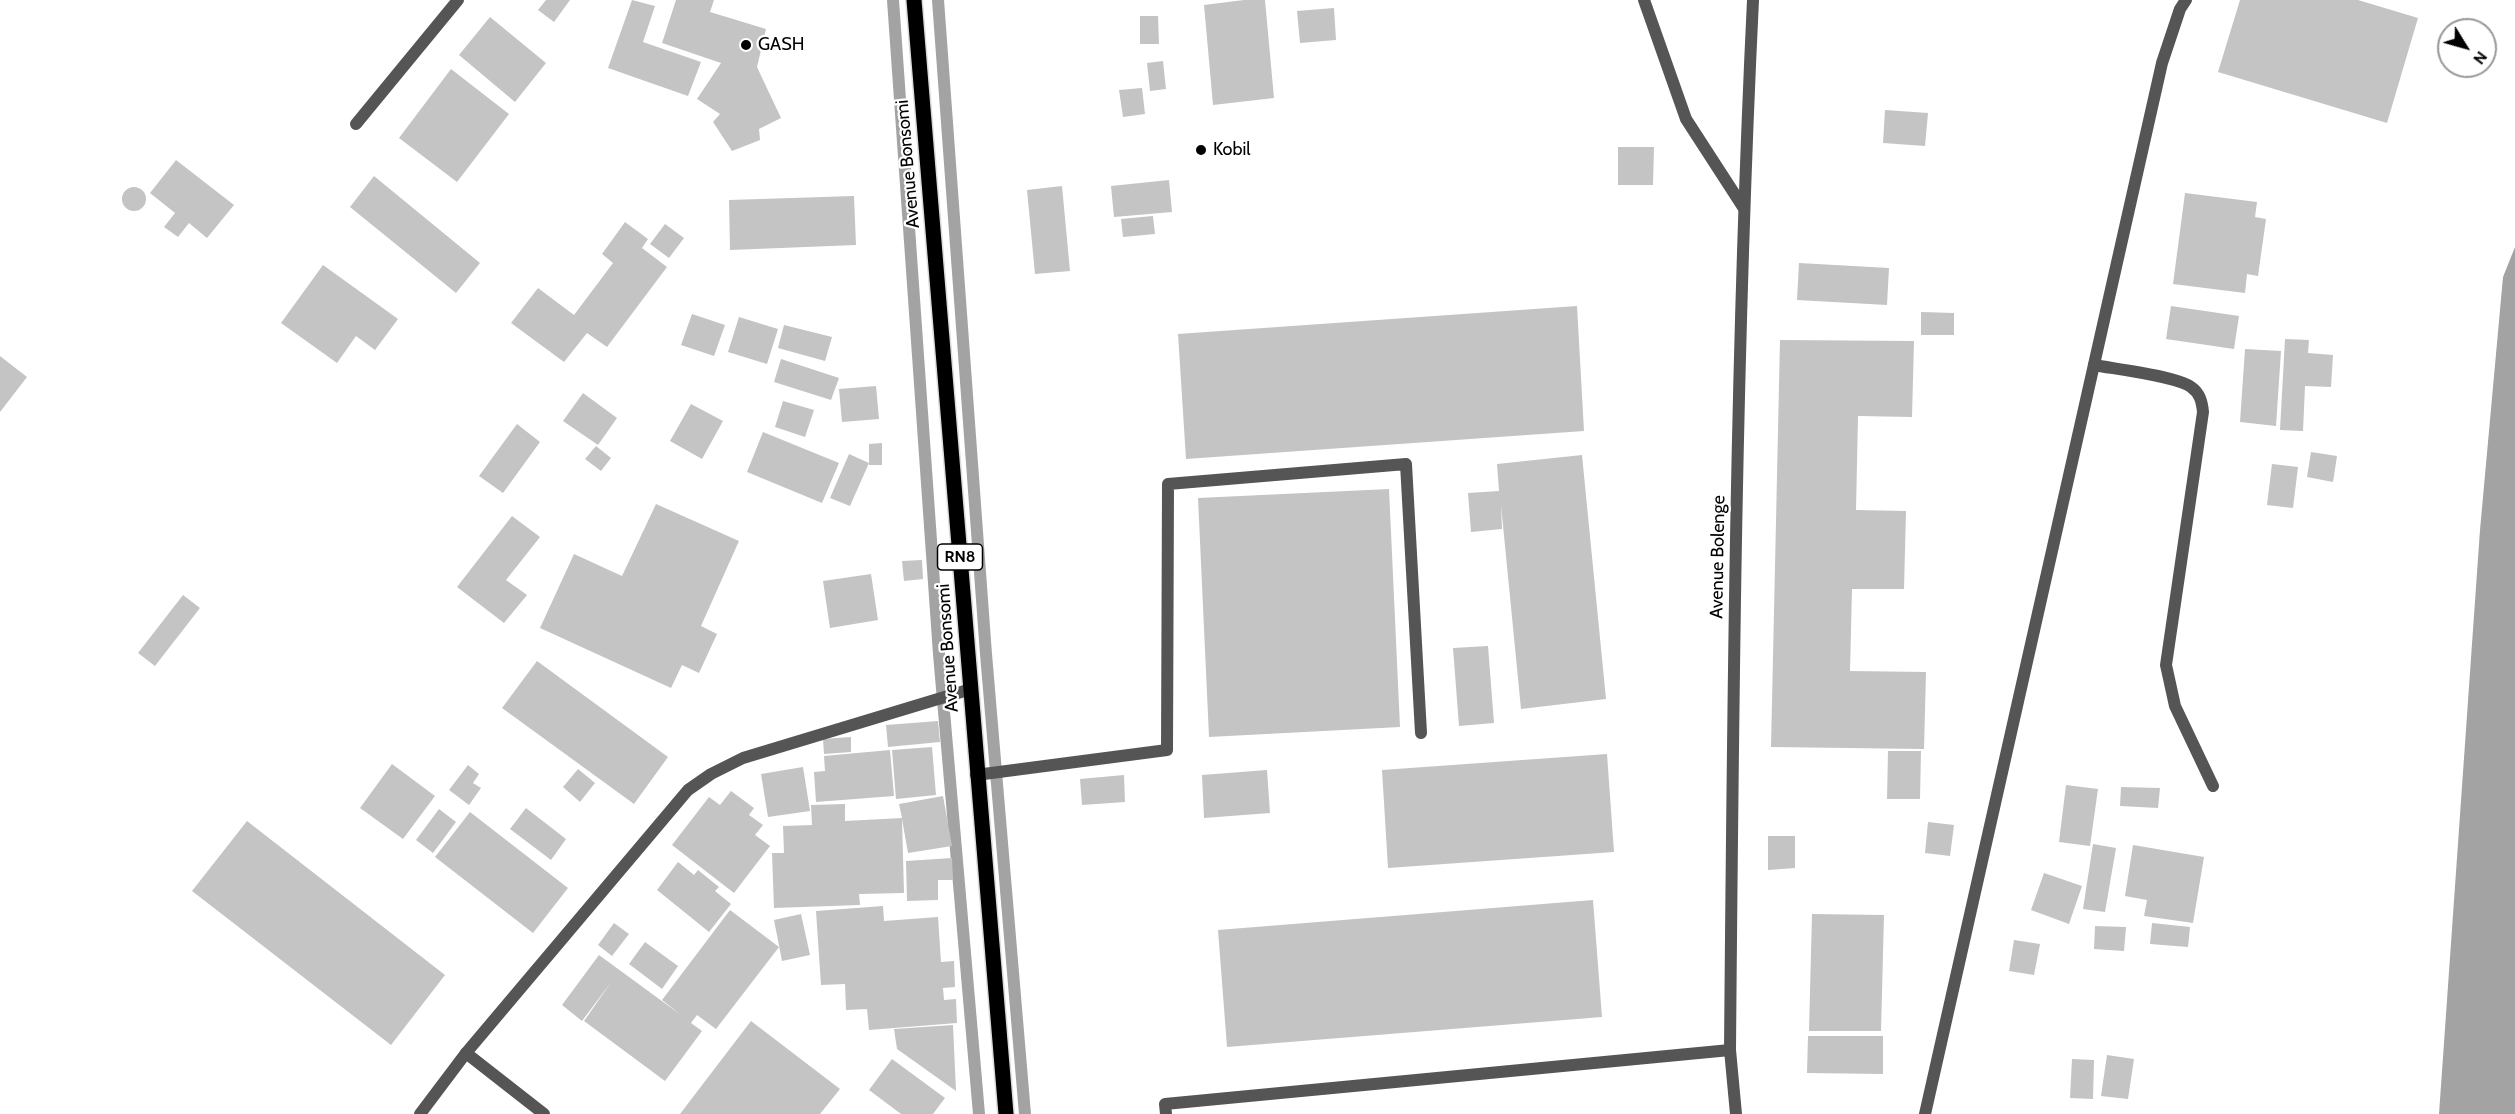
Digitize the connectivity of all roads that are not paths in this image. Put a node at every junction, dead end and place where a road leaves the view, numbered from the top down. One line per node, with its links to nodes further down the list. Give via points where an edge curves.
1 (459, 0): 6 (street)
2 (914, 0): 9 (main road, Avenue Bonsomi / RN8)
3 (1644, 0): 7 (street, via 1686,119)
4 (1753, 0): 7 (street, Avenue Bolenge)
5 (2186, 0): 8 (street, via 2162,63)
6 (356, 124)
7 (1743, 207): 13 (street, Avenue Bolenge)
8 (2094, 365): 12 (street, via 2177,381 2191,387 2201,400 2203,412 2166,665 2175,706); 20 (street)
9 (971, 689): 11 (main road, Avenue Bonsomi / RN8); 14 (street, via 743,758 688,790)
10 (1421, 733): 11 (street, via 1406,464 1168,484 1167,750)
11 (976, 775): 17 (main road, Avenue Bonsomi / RN8)
12 (2213, 786)
13 (1730, 1050): 18 (street, via 1165,1104); 19 (street, Avenue Bolenge)
14 (466, 1053): 15 (street); 16 (street)
15 (420, 1114)
16 (544, 1114)
17 (1005, 1114)
18 (1166, 1114)
19 (1736, 1114)
20 (1925, 1114)

